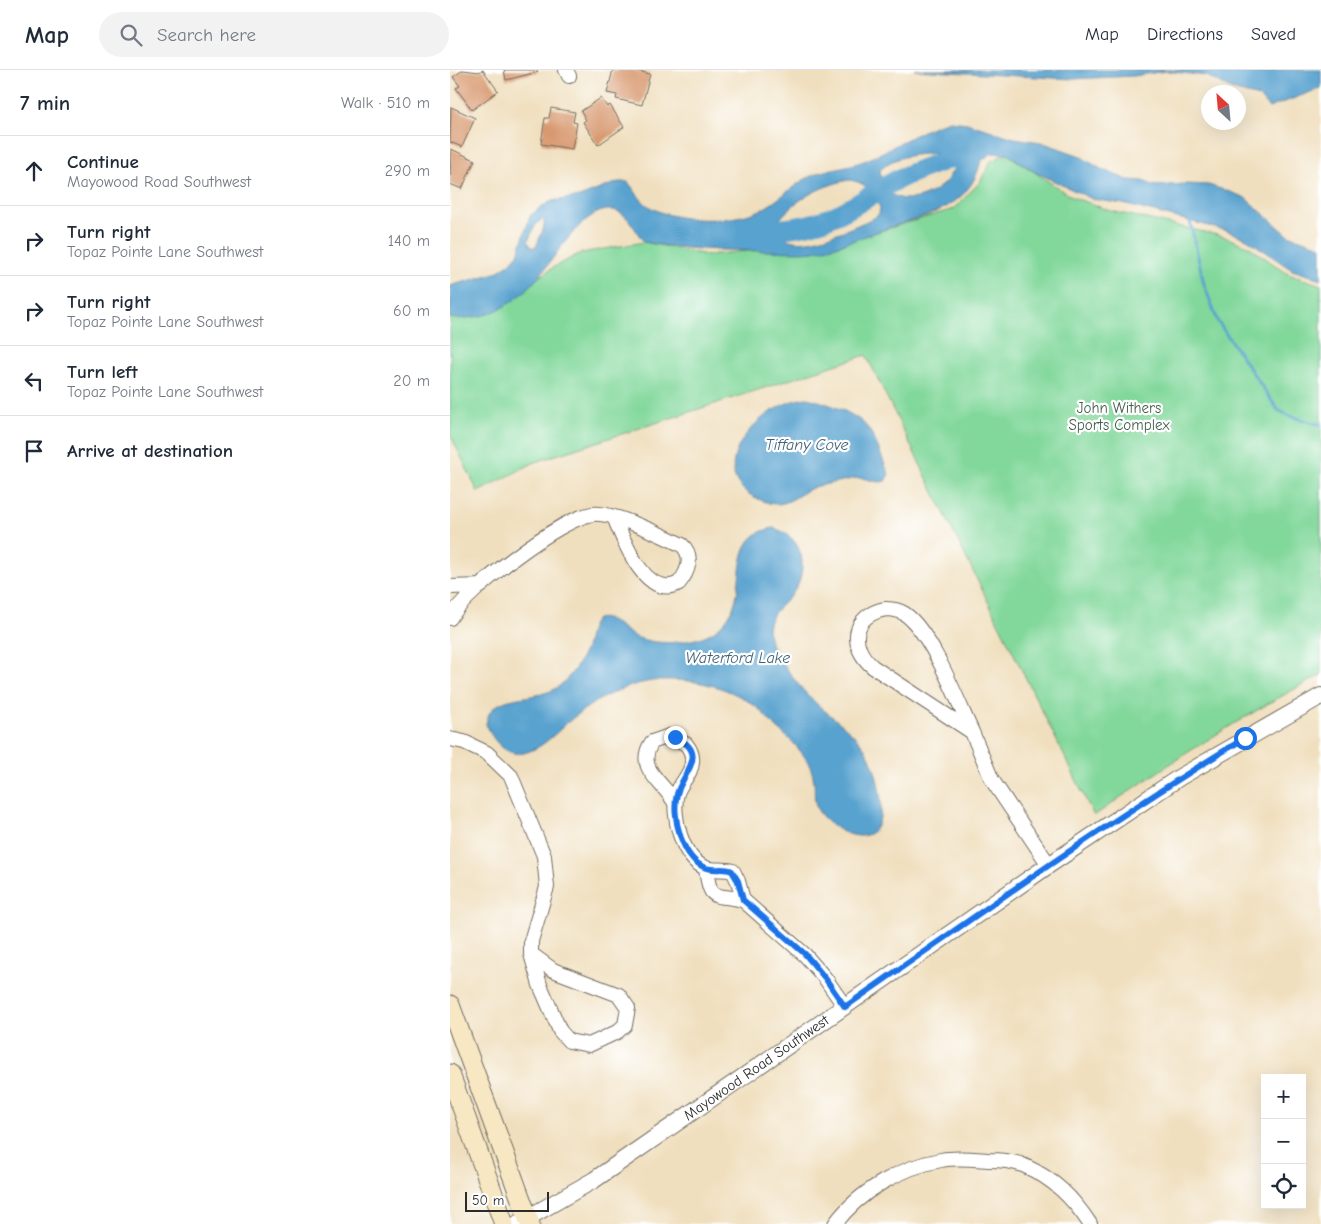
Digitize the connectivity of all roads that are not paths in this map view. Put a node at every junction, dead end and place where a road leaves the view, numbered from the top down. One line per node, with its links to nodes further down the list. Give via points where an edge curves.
1 (614, 517): 1 (street, via 686,548 689,562 679,583 663,586 638,567); 2 (street, via 593,514 547,535)
2 (480, 586): 3 (street); 4 (street)
3 (450, 587)
4 (450, 618)
5 (1321, 696): 9 (street, Mayowood Road Southwest, via 1180,777)
6 (972, 732): 6 (street, via 933,652 911,619 893,609 878,610 867,616 857,636 860,655 873,667); 9 (street, via 992,780)
7 (450, 739): 12 (street, via 476,746 498,761 512,776 522,798 548,874 545,898 532,941)
8 (675, 804): 8 (street, via 690,770 692,756 686,744 669,736 652,742 646,753 646,764); 10 (street, via 684,846)
9 (1049, 865): 14 (street, Mayowood Road Southwest)
10 (706, 868): 11 (street, via 732,871); 11 (street, via 709,887 715,895)
11 (743, 900): 14 (street, via 805,954)
12 (532, 954): 12 (street, via 553,970 619,995 628,1008 625,1025 589,1045 570,1041 560,1031 540,985)
13 (450, 1005): 16 (main road)
14 (845, 1007): 16 (street, Mayowood Road Southwest, via 594,1180)
15 (450, 1074): 17 (main road)
16 (525, 1222)
17 (504, 1224)
18 (835, 1224): 19 (street, via 873,1188 907,1170 942,1160 977,1159 1023,1165 1045,1176 1066,1191)
19 (1090, 1224)

